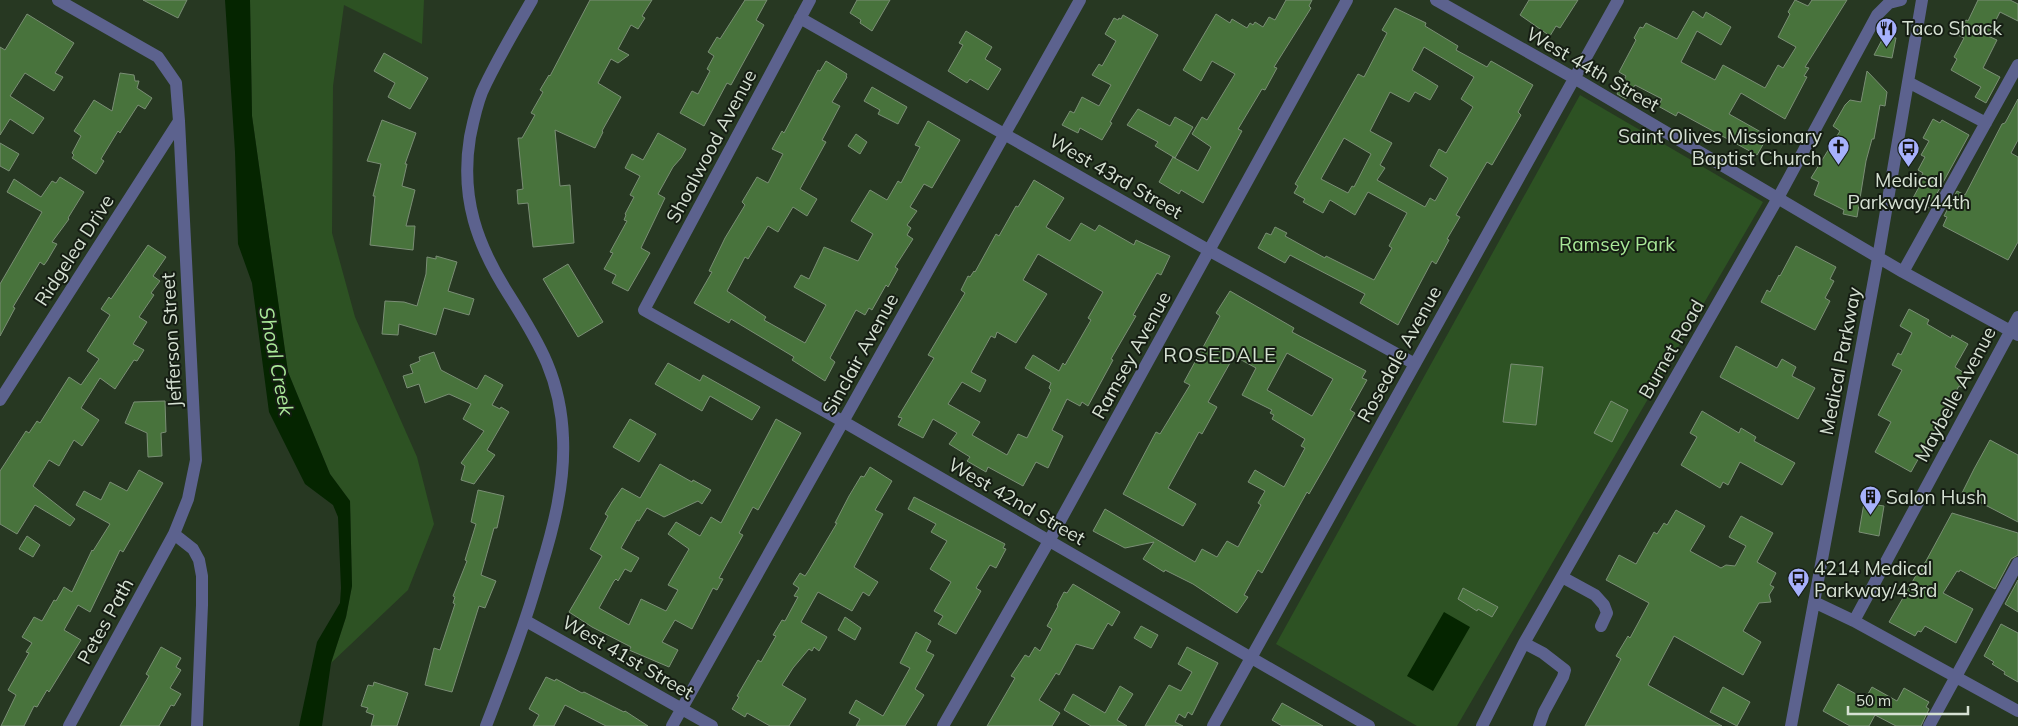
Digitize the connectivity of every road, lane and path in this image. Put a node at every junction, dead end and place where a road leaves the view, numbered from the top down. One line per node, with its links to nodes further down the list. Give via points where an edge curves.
1 (58, 0): 14 (street, Jefferson Street, via 158,57 176,83)
2 (532, 0): 32 (street, via 482,92 472,128 467,172 468,194 478,237 551,369 561,416 563,439 557,511)
3 (810, 0): 10 (street, Shoalwood Avenue)
4 (1080, 0): 16 (street, Sinclair Avenue)
5 (1347, 0): 18 (street, Ramsey Avenue)
6 (1436, 0): 12 (street, West 44th Street)
7 (1618, 0): 12 (street, Rosedale Avenue)
8 (1900, 0): 17 (street, Burnet Road, via 1888,3 1878,15)
9 (1918, 0): 13 (street, Medical Parkway)
10 (800, 18): 16 (street, West 43rd Street); 21 (street, Shoalwood Avenue)
11 (2018, 65): 15 (street)
12 (1574, 78): 17 (street, West 44th Street); 24 (street, Rosedale Avenue)
13 (1908, 82): 15 (street); 19 (street, Medical Parkway)
14 (179, 121): 25 (street, Ridgelea Drive); 27 (street, Jefferson Street, via 196,460 188,499)
15 (1986, 123): 20 (street)
16 (1005, 134): 18 (street, West 43rd Street); 26 (street, Sinclair Avenue)
17 (1778, 198): 19 (street, West 44th Street); 30 (street, Burnet Road)
18 (1210, 251): 24 (street, West 43rd Street); 28 (street, Ramsey Avenue)
19 (1878, 258): 20 (street, West 44th Street); 31 (street, Medical Parkway)
20 (1903, 272): 23 (street, West 44th Street)
21 (644, 310): 26 (street, West 42nd Street)
22 (2018, 317): 23 (street, Maybelle Avenue)
23 (2014, 333): 33 (street, Maybelle Avenue)
24 (1415, 364): 36 (street, Rosedale Avenue)
25 (0, 400)
26 (844, 422): 28 (street, West 42nd Street); 38 (street, Sinclair Avenue)
27 (174, 534): 40 (street, Petes Path); 41 (street, via 193,549 202,576)
28 (1049, 541): 36 (street, West 42nd Street); 45 (street, Ramsey Avenue)
29 (2018, 564): 37 (street)
30 (1562, 577): 34 (street, via 1601,600 1607,614); 35 (street, Burnet Road)
31 (1814, 602): 33 (street); 50 (street, Medical Parkway)
32 (526, 621): 38 (street, West 41st Street); 42 (street)
33 (1854, 621): 37 (street)
34 (1601, 626)
35 (1524, 643): 48 (street, Burnet Road); 49 (street, via 1565,670)
36 (1253, 658): 46 (street, Rosedale Avenue); 47 (street, West 42nd Street)
37 (1956, 677): 39 (street); 51 (street)
38 (682, 709): 43 (street, Sinclair Avenue); 44 (street, West 41st Street)
39 (2018, 711)
40 (69, 726)
41 (196, 726)
42 (486, 726)
43 (672, 726)
44 (712, 726)
45 (943, 726)
46 (1213, 726)
47 (1369, 726)
48 (1482, 726)
49 (1539, 726)
50 (1790, 726)
51 (1929, 726)

